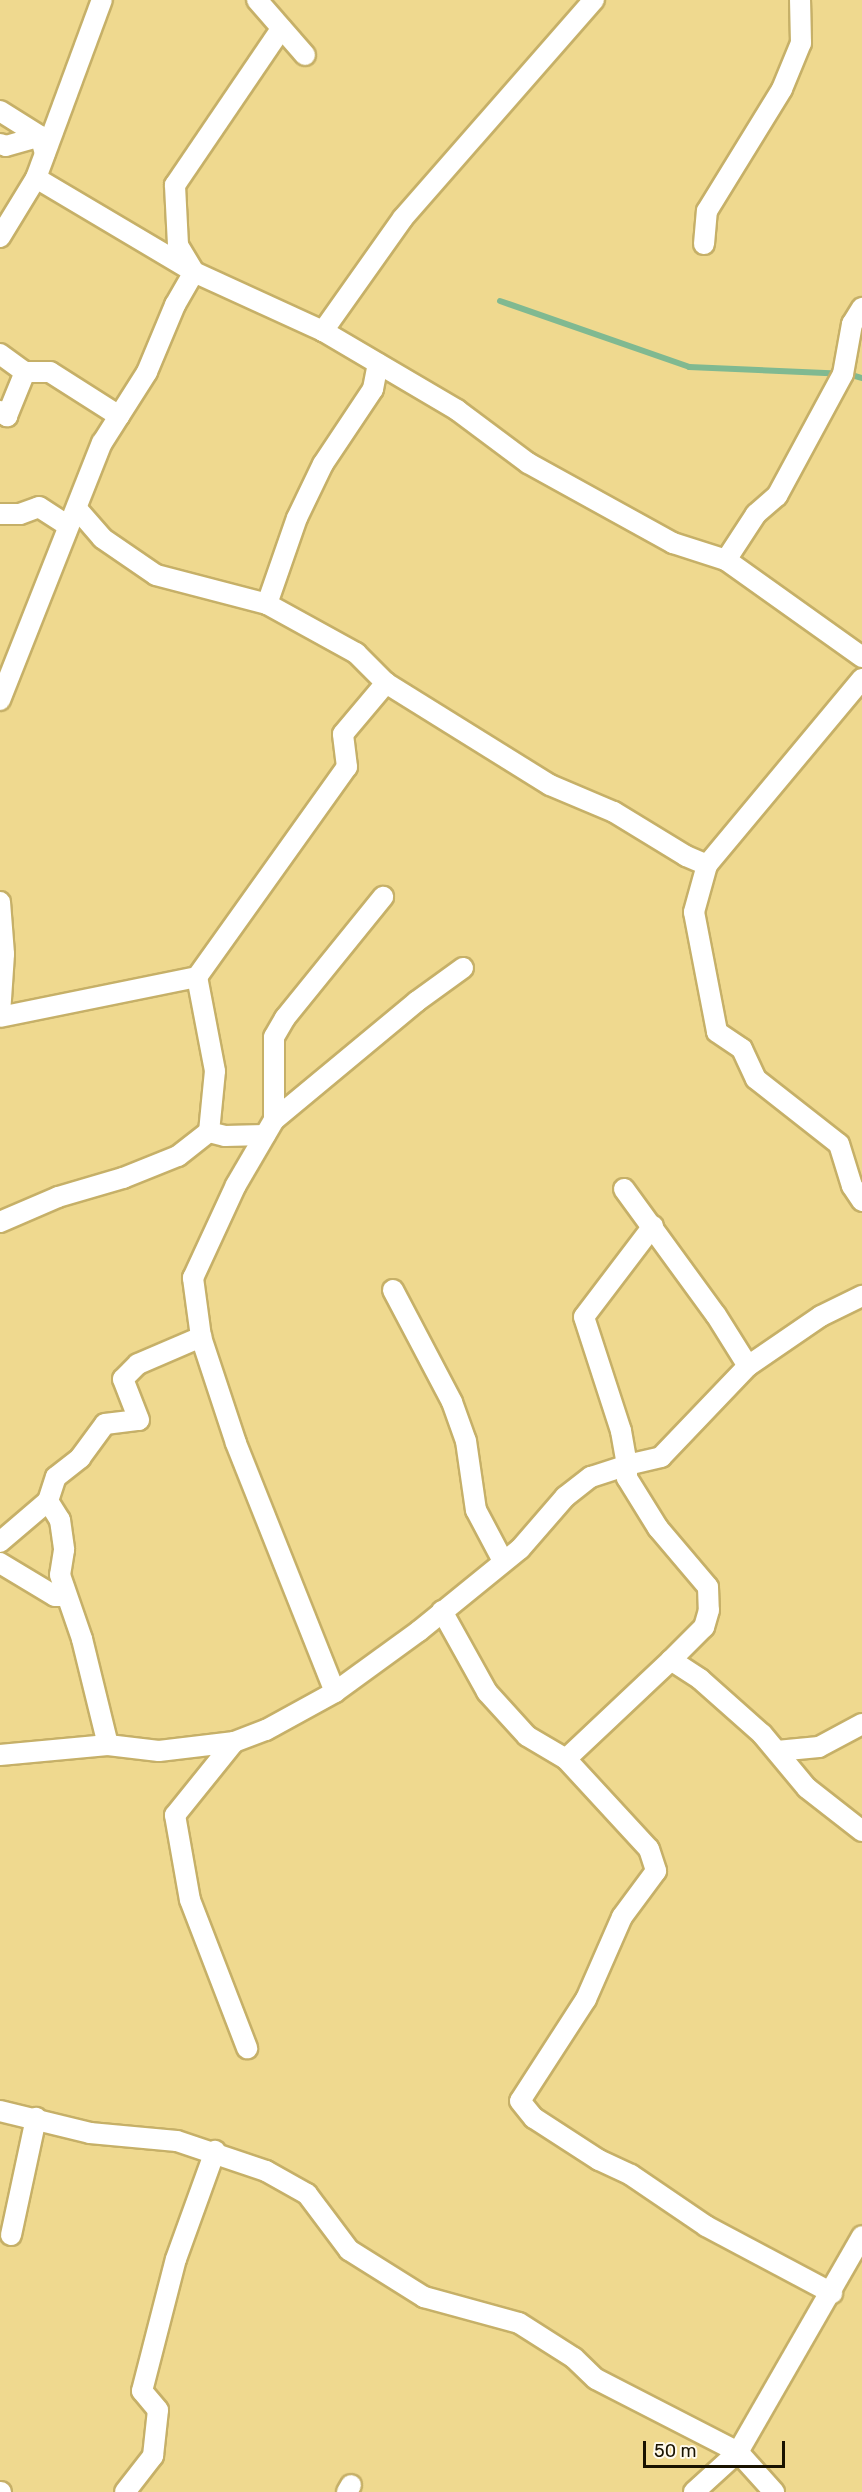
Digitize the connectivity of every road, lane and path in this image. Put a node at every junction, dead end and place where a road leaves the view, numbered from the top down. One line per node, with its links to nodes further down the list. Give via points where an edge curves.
1 (102, 0): 9 (street)
2 (257, 0): 5 (street)
3 (594, 0): 15 (street, via 403,218)
4 (800, 0): 12 (street, via 801,43 782,89 708,211)
5 (281, 29): 6 (street); 13 (street, via 175,185 178,245)
6 (305, 55)
7 (0, 111): 9 (street)
8 (0, 144): 9 (street)
9 (43, 145): 10 (street)
10 (36, 178): 11 (street); 13 (street)
11 (0, 237)
12 (704, 244)
13 (194, 272): 15 (street); 20 (street, via 175,305 147,372)
14 (862, 308): 23 (street, via 852,324 843,374 794,466 777,496 756,514)
15 (323, 331): 17 (street)
16 (0, 354): 18 (street)
17 (378, 363): 23 (street, via 457,410 528,463 673,543); 24 (street, via 373,389 323,465 297,518)
18 (25, 372): 19 (street, via 7,416); 20 (street, via 50,372)
19 (0, 411)
20 (119, 416): 22 (street, via 102,443)
21 (0, 514): 22 (street, via 20,514 39,507)
22 (72, 517): 24 (street, via 156,574); 28 (street)
23 (726, 560): 25 (street)
24 (267, 604): 27 (street, via 356,653)
25 (862, 657)
26 (862, 679): 29 (street)
27 (386, 683): 29 (street, via 550,785 614,812); 33 (street, via 343,734 347,767)
28 (0, 700)
29 (707, 865): 38 (street, via 694,912 717,1032 742,1048 756,1079 838,1144 852,1186)
30 (383, 897): 35 (street, via 274,1037)
31 (0, 902): 34 (street, via 4,954)
32 (463, 968): 35 (street, via 416,1002)
33 (197, 977): 34 (street); 36 (street, via 215,1071)
34 (0, 1015)
35 (270, 1128): 36 (street, via 225,1136); 43 (street, via 236,1185 193,1278)
36 (209, 1132): 39 (street, via 178,1155)
37 (624, 1189): 40 (street)
38 (862, 1201)
39 (0, 1222)
40 (653, 1226): 44 (street); 45 (street, via 584,1317 621,1431)
41 (393, 1290): 48 (street, via 452,1402 466,1440 476,1510)
42 (862, 1296): 44 (street, via 821,1316)
43 (201, 1336): 46 (street, via 138,1364 123,1379 139,1420 105,1424 80,1458 56,1477); 53 (street, via 236,1443)
44 (748, 1366): 45 (street, via 661,1457)
45 (627, 1465): 48 (street, via 591,1478 565,1497 520,1550); 52 (street, via 627,1479 658,1528 708,1587 709,1610 704,1627)
46 (48, 1501): 47 (street); 50 (street, via 60,1520 64,1550 60,1575)
47 (0, 1542)
48 (503, 1561): 51 (street)
49 (0, 1563): 50 (street, via 55,1596)
50 (65, 1596): 56 (street, via 82,1639)
51 (442, 1611): 53 (street); 59 (street, via 487,1692 527,1736)
52 (671, 1660): 57 (street, via 700,1679); 59 (street)
53 (335, 1692): 55 (street, via 266,1730)
54 (862, 1724): 57 (street, via 819,1747)
55 (234, 1742): 56 (street, via 159,1751); 61 (street, via 175,1815 190,1900)
56 (108, 1745): 58 (street)
57 (777, 1751): 60 (street, via 807,1788)
58 (0, 1755)
59 (566, 1759): 67 (street, via 649,1849 656,1871 622,1917 586,1999 520,2101 534,2118 599,2160 631,2175 706,2226)
60 (862, 1832)
61 (247, 2048)
62 (0, 2112): 63 (street)
63 (36, 2118): 64 (street, via 90,2133 177,2142); 65 (street)
64 (215, 2151): 68 (street, via 266,2171 307,2194 348,2250 424,2297 519,2323 574,2358 596,2379); 69 (street, via 176,2259 142,2391 158,2410 153,2456)
65 (11, 2235)
66 (862, 2236): 67 (street)
67 (832, 2293): 68 (street)
68 (738, 2452): 70 (street); 71 (street)
69 (125, 2492)
70 (694, 2492)
71 (774, 2492)

